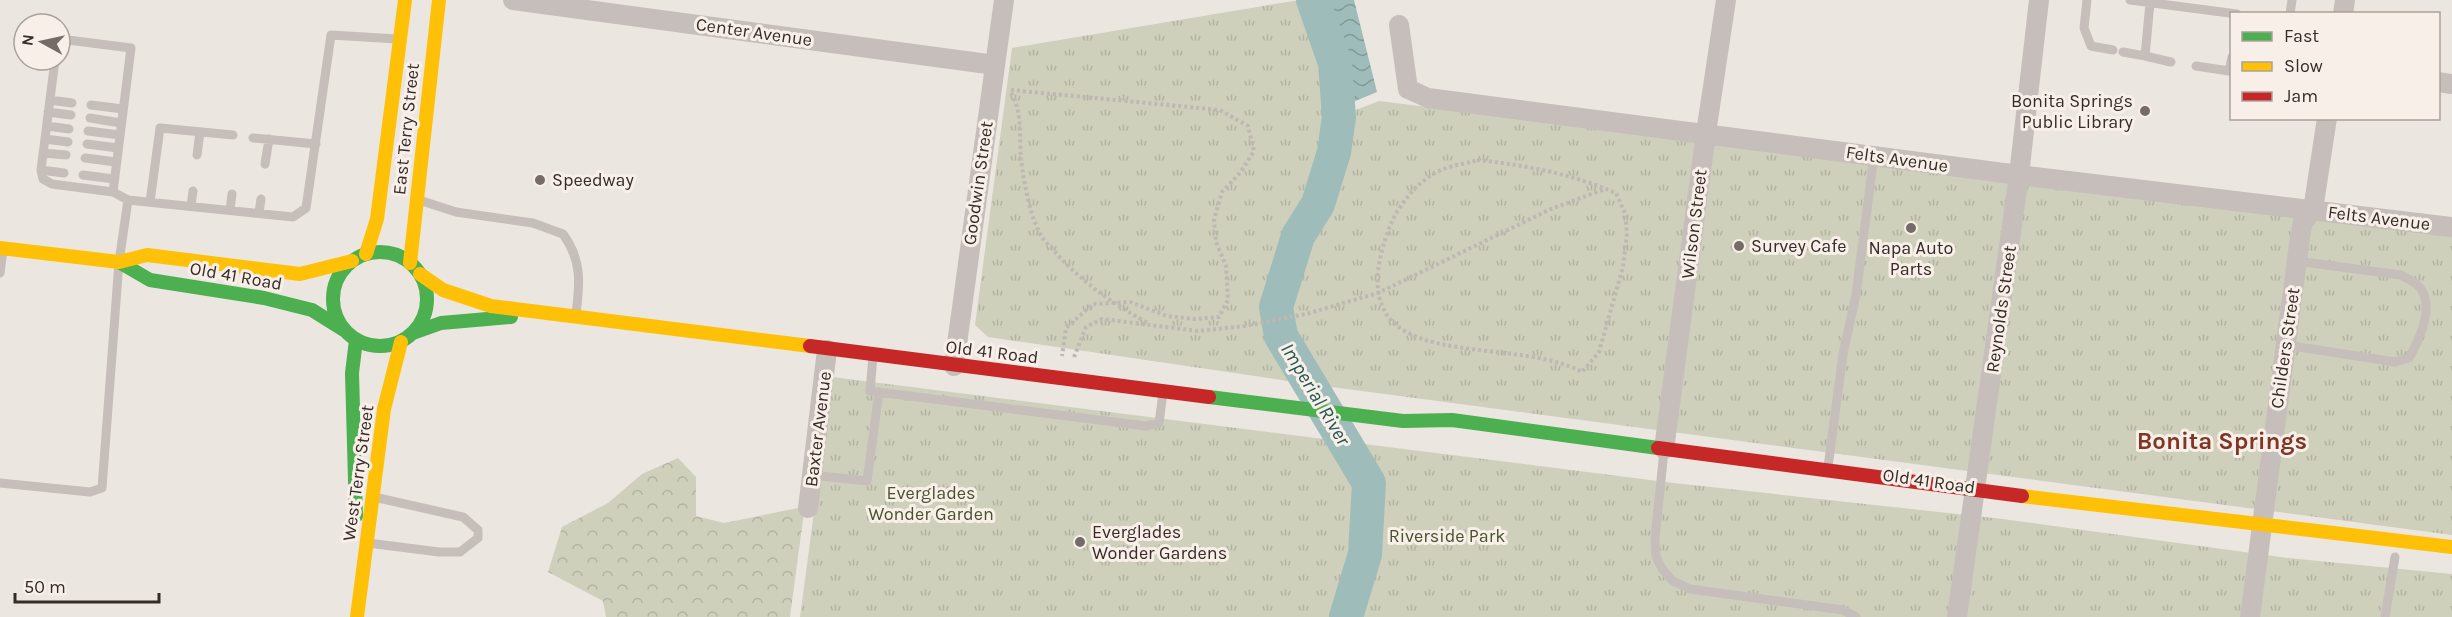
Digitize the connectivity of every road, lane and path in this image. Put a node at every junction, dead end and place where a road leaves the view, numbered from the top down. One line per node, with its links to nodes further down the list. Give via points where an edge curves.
1 (405, 0): 12 (street, East Terry Street)
2 (439, 0): 61 (street, East Terry Street)
3 (513, 0): 16 (street, Center Avenue)
4 (1004, 0): 16 (street, Goodwin Street)
5 (1726, 0): 33 (street, Wilson Street)
6 (2040, 0): 53 (street, Reynolds Street)
7 (2087, 0): 14 (lane, via 2084,28 2091,46)
8 (2130, 0): 9 (lane)
9 (2150, 3): 10 (lane); 14 (lane)
10 (2230, 13)
11 (1399, 25): 33 (street, Felts Avenue, via 1408,89 1428,98)
12 (399, 39): 41 (lane, via 331,35); 69 (street, East Terry Street, via 377,219)
13 (72, 41): 23 (lane, via 131,48)
14 (2145, 56): 15 (lane)
15 (2171, 62)
16 (995, 65): 87 (street, Goodwin Street)
17 (2196, 66): 18 (lane, via 2229,71)
18 (2230, 66)
19 (54, 72): 20 (lane)
20 (50, 100): 21 (lane); 24 (lane)
21 (72, 103)
22 (91, 105): 23 (lane)
23 (123, 109): 28 (lane)
24 (48, 112): 25 (lane); 29 (lane)
25 (71, 115)
26 (90, 118): 28 (lane)
27 (2327, 120): 65 (street, Childers Street)
28 (121, 123): 34 (lane)
29 (47, 126): 30 (lane); 38 (lane)
30 (69, 129)
31 (88, 131): 34 (lane)
32 (200, 132): 35 (lane); 45 (lane); 62 (lane, via 160,128)
33 (1706, 133): 46 (street, Felts Avenue); 93 (street, Wilson Street)
34 (120, 135): 42 (lane)
35 (233, 135)
36 (253, 138): 37 (lane)
37 (269, 139): 41 (lane); 49 (lane)
38 (45, 140): 39 (lane); 43 (lane)
39 (68, 142)
40 (87, 144): 42 (lane)
41 (316, 144): 66 (lane, via 306,208 293,217)
42 (118, 148): 48 (lane)
43 (43, 153): 44 (lane); 50 (lane)
44 (66, 155)
45 (197, 155)
46 (1874, 155): 53 (street, Felts Avenue); 94 (lane)
47 (85, 158): 48 (lane)
48 (117, 162): 54 (lane)
49 (265, 164)
50 (41, 170): 51 (lane); 57 (lane, via 43,179 52,184)
51 (64, 172)
52 (82, 175): 54 (lane)
53 (2019, 175): 65 (street, Felts Avenue); 99 (street, Reynolds Street)
54 (114, 179): 57 (lane)
55 (1605, 188): 76 (path, via 1551,209); 76 (path, via 1517,164 1477,160 1441,170 1413,190 1397,209 1380,260); 76 (path, via 1616,193 1625,213 1623,267 1599,352 1582,372 1548,361 1426,342 1386,318)
56 (193, 191): 63 (lane)
57 (112, 192): 60 (lane)
58 (232, 194): 64 (lane)
59 (261, 199): 66 (lane)
60 (129, 200): 62 (lane); 72 (lane)
61 (417, 200): 73 (street, East Terry Street); 77 (lane, via 456,212 533,223 563,234 580,275)
62 (150, 202): 63 (lane)
63 (191, 206): 64 (lane)
64 (230, 210): 66 (lane)
65 (2313, 210): 67 (street, Felts Avenue); 71 (street, Childers Street, via 2303,222)
66 (259, 213)
67 (2452, 227)
68 (1, 248): 72 (street, Old 41 Road); 74 (lane)
69 (366, 254): 70 (street); 73 (street, via 396,255)
70 (352, 261): 72 (street, Old 41 Road, via 300,274 147,255); 79 (street, via 335,286 333,302)
71 (2296, 261): 83 (street, Childers Street); 83 (lane, via 2401,275 2422,290 2426,310 2409,358 2395,362)
72 (119, 262): 79 (street, Old 41 Road, via 150,280 264,298 312,310); 96 (lane, via 102,488 90,492)
73 (410, 263): 75 (street)
74 (0, 273)
75 (420, 274): 77 (street, Old 41 Road, via 443,290 491,306); 80 (street, via 427,305 423,320)
76 (1378, 293): 78 (path, via 1306,314 1245,326 1198,331)
77 (576, 317): 80 (street, Old 41 Road, via 441,322); 84 (street, Old 41 Road)
78 (1151, 324): 86 (path, via 1102,319 1086,327); 88 (path, via 1122,309 1091,288 1041,236 1027,195 1019,125 1009,90 1220,110 1248,126 1254,151 1222,192 1214,220 1216,242 1226,266 1228,300 1219,317 1167,316 1130,302 1093,304 1066,328)
79 (344, 330): 81 (street)
80 (413, 333): 82 (street)
81 (356, 340): 82 (street, via 370,346); 97 (street, West Terry Street, via 352,373)
82 (400, 342): 98 (street, West Terry Street, via 384,410)
83 (2286, 345): 101 (street, Childers Street)
84 (827, 350): 85 (street, Old 41 Road); 95 (street, Baxter Avenue)
85 (873, 356): 87 (street, Old 41 Road); 90 (lane, via 870,391)
86 (1074, 357)
87 (954, 366): 88 (street, Old 41 Road)
88 (1060, 378): 89 (street, Old 41 Road)
89 (1164, 391): 90 (lane, via 1159,423 1146,426); 91 (street, Old 41 Road)
90 (879, 392): 95 (lane, via 867,481)
91 (1403, 421): 92 (street, Old 41 Road); 93 (street, Old 41 Road, via 1452,420)
92 (1440, 433)
93 (1663, 461): 94 (street, Old 41 Road); 106 (lane, via 1656,556 1673,581 1690,589 1843,610)
94 (1828, 469): 99 (street, Old 41 Road)
95 (812, 475): 100 (street, Baxter Avenue)
96 (0, 483)
97 (356, 493): 98 (lane); 102 (street, West Terry Street)
98 (372, 496): 102 (street, West Terry Street); 102 (lane, via 463,517 478,530 478,538 460,552)
99 (1974, 501): 101 (street, Old 41 Road); 107 (street, Reynolds Street)
100 (808, 508)
101 (2260, 537): 103 (street, Old 41 Road); 108 (street, Childers Street)
102 (362, 542): 105 (street, West Terry Street)
103 (2452, 547)
104 (2395, 557): 109 (lane)
105 (357, 614)
106 (1856, 617)
107 (1957, 617)
108 (2250, 617)
109 (2385, 617)

